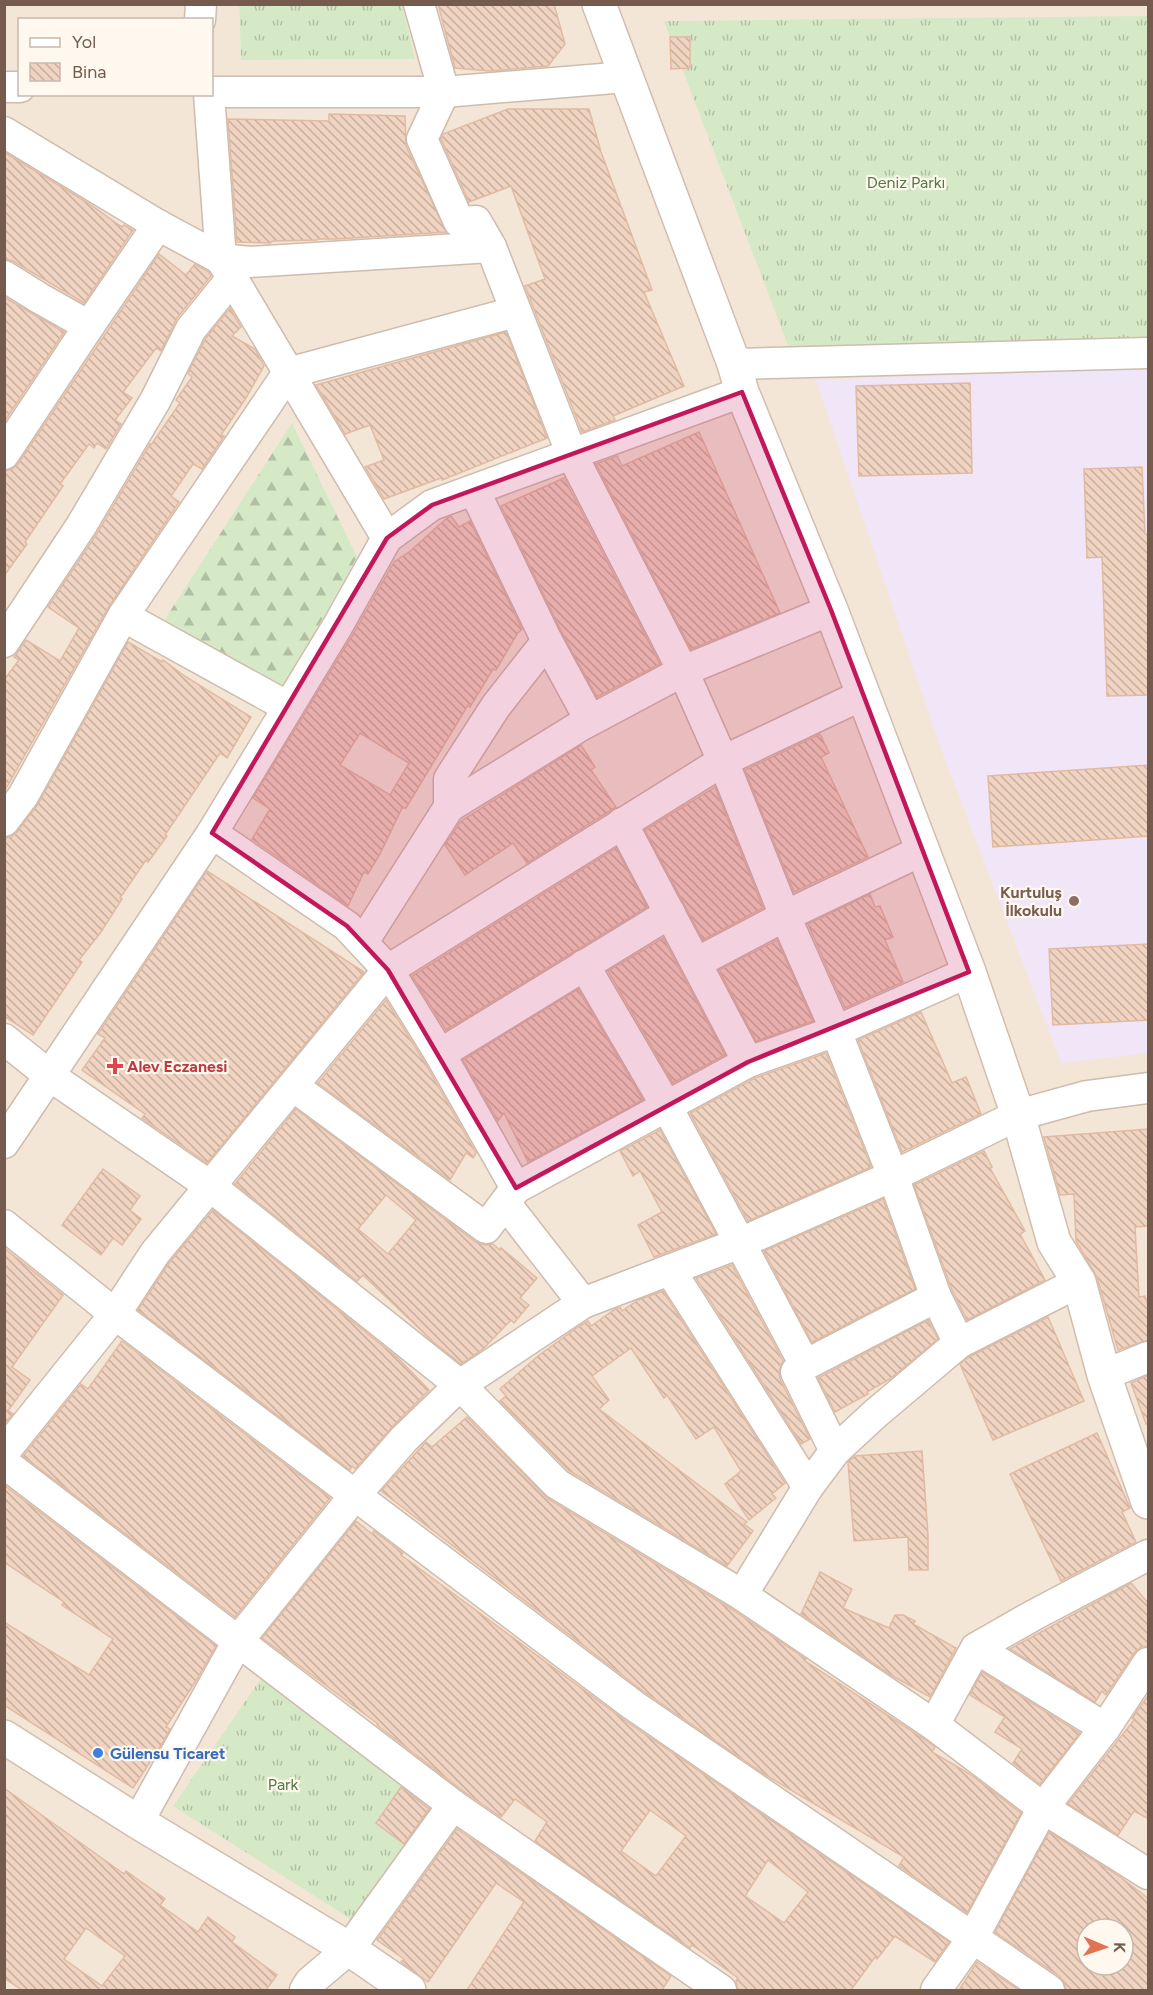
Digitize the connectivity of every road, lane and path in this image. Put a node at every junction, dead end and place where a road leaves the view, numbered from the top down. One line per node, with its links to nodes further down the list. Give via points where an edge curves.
1 (418, 4): 4 (street)
2 (599, 4): 3 (street)
3 (626, 77): 4 (street); 16 (street)
4 (444, 92): 5 (street); 9 (street, via 422,139 459,222 476,221)
5 (213, 93)
6 (210, 96): 10 (street)
7 (4, 132): 8 (street)
8 (158, 225): 10 (street); 13 (street)
9 (491, 247): 10 (street, via 249,261); 12 (street)
10 (227, 268): 15 (street); 24 (street, via 81,526)
11 (4, 276): 13 (street)
12 (515, 312): 15 (street); 18 (street)
13 (89, 326): 17 (street)
14 (1149, 353): 16 (street)
15 (288, 373): 20 (street); 22 (street)
16 (738, 378): 18 (street); 21 (street)
17 (4, 454)
18 (572, 456): 19 (street); 25 (street)
19 (474, 490): 20 (street, via 432,505); 23 (street)
20 (387, 538): 27 (street)
21 (831, 610): 25 (street); 26 (street)
22 (123, 616): 27 (street); 30 (street)
23 (547, 641): 28 (street); 31 (street, via 496,705 449,778)
24 (4, 642)
25 (683, 671): 28 (street); 29 (street)
26 (862, 695): 29 (street); 35 (street)
27 (288, 707): 34 (street)
28 (590, 720): 31 (street)
29 (723, 761): 33 (street); 37 (street)
30 (14, 789): 32 (street)
31 (449, 807): 38 (street)
32 (4, 821)
33 (622, 823): 36 (street); 41 (street)
34 (212, 833): 38 (street, via 347,926); 47 (street)
35 (923, 850): 37 (street); 42 (street)
36 (670, 913): 39 (street); 40 (street)
37 (785, 916): 39 (street); 43 (street)
38 (363, 942): 41 (street)
39 (696, 963): 46 (street)
40 (584, 965): 45 (street); 50 (street)
41 (388, 970): 45 (street); 48 (street)
42 (969, 972): 43 (street); 51 (street)
43 (836, 1031): 46 (street); 53 (street)
44 (4, 1039): 47 (street)
45 (440, 1054): 55 (street)
46 (748, 1062): 50 (street)
47 (50, 1076): 52 (street); 54 (street)
48 (293, 1086): 54 (street); 55 (street, via 486,1228)
49 (1149, 1088): 51 (street, via 1087,1096)
50 (667, 1107): 55 (street); 57 (street)
51 (1018, 1115): 53 (street); 59 (street, via 1054,1242)
52 (4, 1143)
53 (893, 1176): 57 (street); 60 (street)
54 (210, 1186): 62 (street, via 155,1253); 67 (street)
55 (511, 1196): 61 (street)
56 (4, 1225): 62 (street)
57 (740, 1243): 58 (street); 65 (street)
58 (670, 1270): 61 (street); 71 (street)
59 (1079, 1282): 63 (street); 66 (street)
60 (936, 1297): 63 (street); 65 (street)
61 (583, 1303): 67 (street)
62 (115, 1314): 69 (street); 72 (street)
63 (959, 1343): 68 (street)
64 (1149, 1357): 66 (street)
65 (805, 1365): 68 (street, via 796,1372)
66 (1104, 1375): 73 (street)
67 (460, 1385): 72 (street); 75 (street, via 556,1484)
68 (835, 1451): 71 (street)
69 (4, 1452)
70 (4, 1463): 76 (street)
71 (808, 1486): 75 (street)
72 (355, 1495): 76 (street); 86 (street, via 633,1706)
73 (1149, 1502)
74 (1149, 1555): 77 (street)
75 (742, 1595): 79 (street)
76 (238, 1641): 82 (street); 84 (street)
77 (976, 1648): 79 (street); 80 (street)
78 (1149, 1663): 80 (street)
79 (934, 1725): 83 (street)
80 (1105, 1728): 83 (street)
81 (4, 1737): 84 (street)
82 (453, 1805): 87 (street); 90 (street)
83 (1043, 1808): 85 (street); 86 (street)
84 (138, 1822): 87 (street)
85 (1149, 1874)
86 (972, 1939): 91 (street); 92 (street)
87 (348, 1948): 88 (street); 89 (street)
88 (305, 1990)
89 (409, 1990)
90 (721, 1990)
91 (936, 1990)
92 (1049, 1990)

